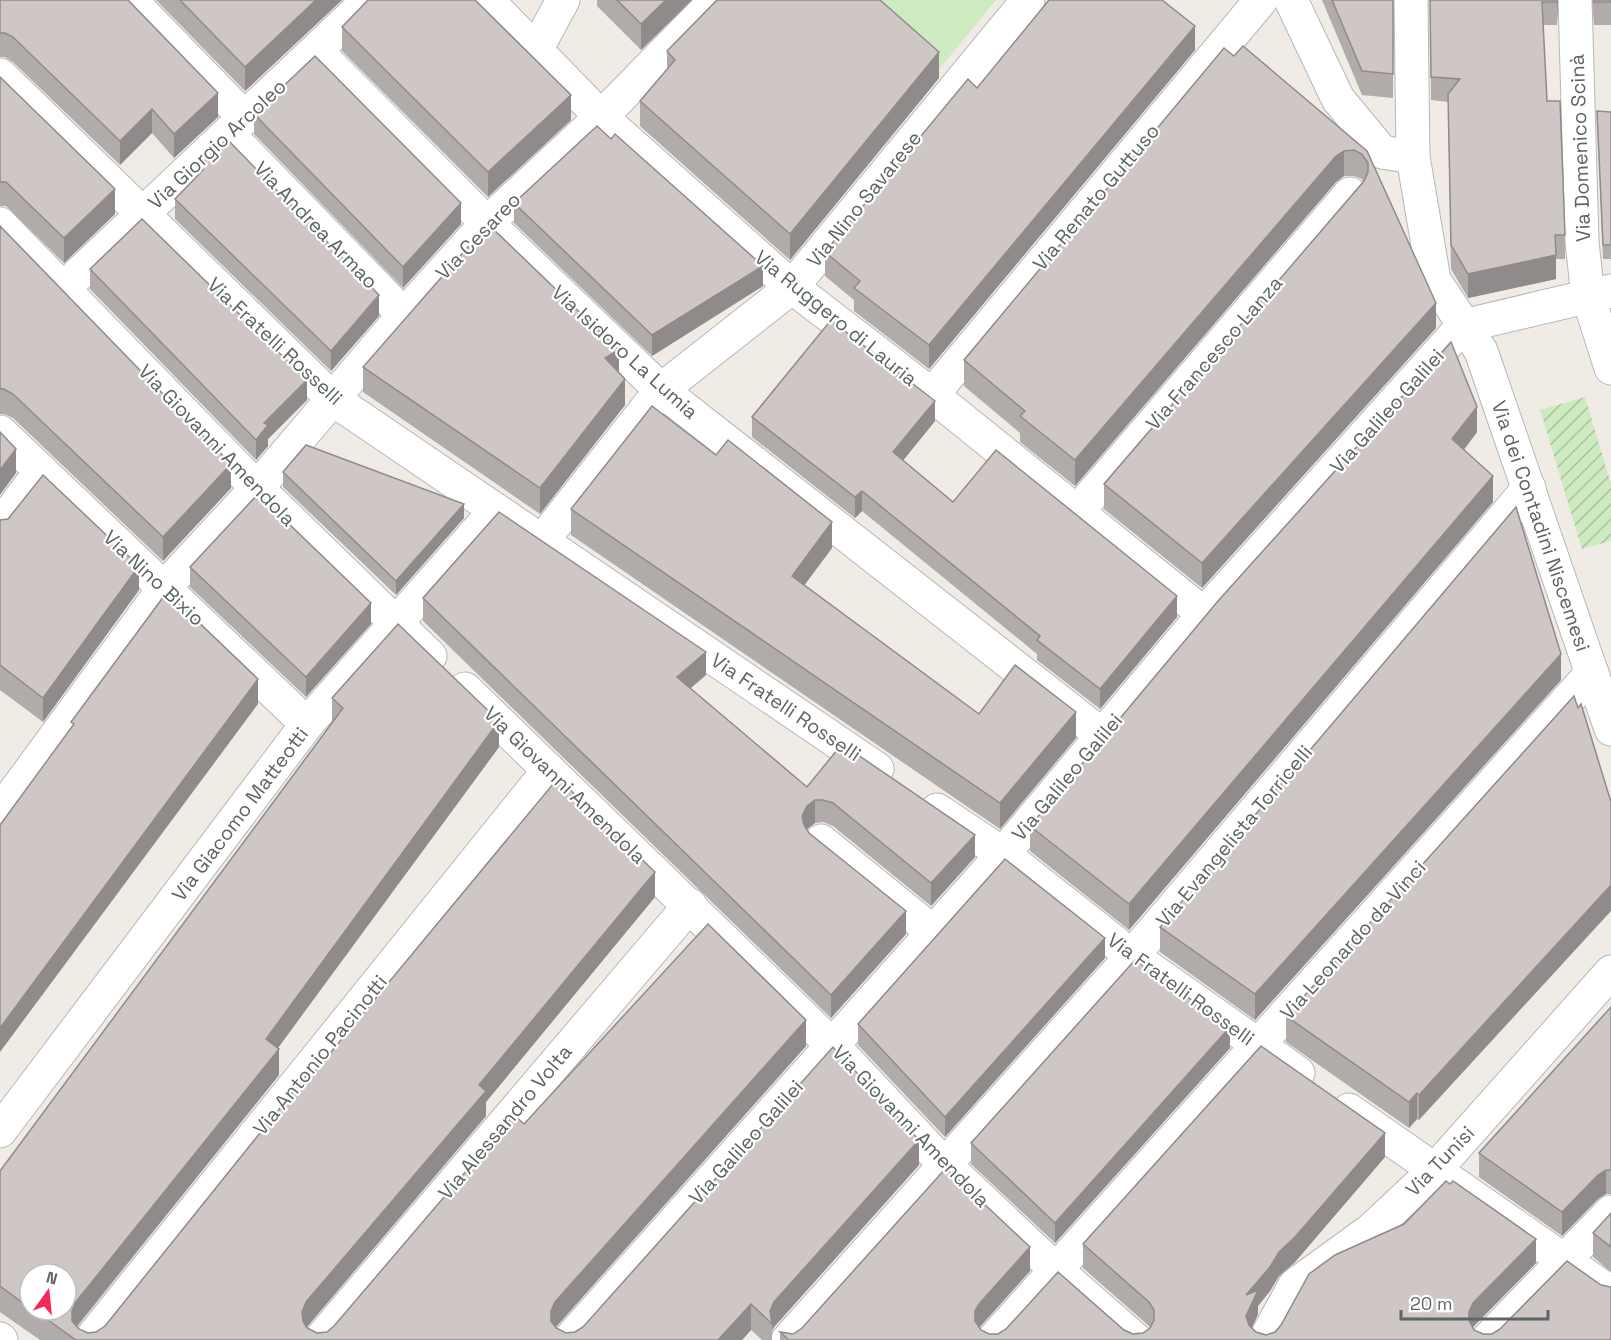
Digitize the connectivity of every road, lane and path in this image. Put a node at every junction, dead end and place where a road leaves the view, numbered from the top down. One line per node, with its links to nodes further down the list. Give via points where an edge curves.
1 (130, 0): 15 (street, Via Andrea Armao)
2 (487, 0): 11 (street, Via Ruggero di Lauria)
3 (563, 0): 11 (street)
4 (716, 0): 14 (street, Via Cesareo)
5 (1028, 0): 21 (street, Via Nino Savarese)
6 (1261, 0): 28 (street, Via Renato Guttuso)
7 (1291, 0): 16 (street, via 1338,99 1382,152)
8 (1411, 0): 16 (street, Via dei Contadini Niscemesi)
9 (1575, 0): 23 (street, Via Domenico Scinà, via 1582,242)
10 (359, 3): 12 (street, Via Giorgio Arcoleo)
11 (536, 50): 14 (street, Via Ruggero di Lauria)
12 (316, 51): 15 (street, Via Giorgio Arcoleo); 19 (street, Via Isidoro La Lumia)
13 (0, 75): 18 (street, Via Fratelli Rosselli)
14 (601, 117): 19 (street, Via Cesareo); 21 (street, Via Ruggero di Lauria)
15 (236, 126): 18 (street, Via Giorgio Arcoleo); 24 (street, Via Andrea Armao)
16 (1413, 157): 25 (street, Via dei Contadini Niscemesi, via 1434,280)
17 (1350, 194): 35 (street, Via Francesco Lanza)
18 (142, 215): 22 (street, Via Giorgio Arcoleo); 29 (street, Via Fratelli Rosselli)
19 (487, 223): 24 (street, Via Cesareo); 27 (street, Via Isidoro La Lumia)
20 (0, 224): 22 (street, Via Giovanni Amendola)
21 (792, 287): 27 (street, Via Nino Savarese); 28 (street, Via Ruggero di Lauria)
22 (64, 288): 32 (street, Via Giovanni Amendola)
23 (1600, 294): 25 (street); 26 (street)
24 (404, 315): 29 (street, Via Cesareo)
25 (1463, 326): 33 (street, Via dei Contadini Niscemesi, via 1481,351); 39 (street, Via Galileo Galilei)
26 (1611, 368)
27 (661, 390): 37 (street, Via Nino Savarese); 44 (street, Via Isidoro La Lumia)
28 (932, 395): 35 (street, Via Ruggero di Lauria)
29 (334, 400): 32 (street, Via Cesareo); 34 (street, Via Fratelli Rosselli)
30 (0, 432): 31 (street, Via Nino Bixio)
31 (41, 471): 36 (street); 38 (street, Via Nino Bixio)
32 (257, 488): 38 (street, Via Cesareo); 40 (street, Via Giovanni Amendola)
33 (1529, 488): 41 (street, Via dei Contadini Niscemesi); 51 (street, Via Evangelista Torricelli)
34 (496, 510): 37 (street, Via Fratelli Rosselli); 40 (street, Via Giacomo Matteotti)
35 (1077, 512): 39 (street, Via Ruggero di Lauria)
36 (0, 526)
37 (542, 541): 48 (street, Via Fratelli Rosselli)
38 (165, 587): 42 (street, Via Nino Bixio); 46 (street, Via Cesareo)
39 (1204, 614): 44 (street, Via Galileo Galilei)
40 (396, 623): 42 (street, Via Giacomo Matteotti); 45 (street, Via Giovanni Amendola)
41 (1592, 673): 43 (street, Via dei Contadini Niscemesi); 53 (street, Via Leonardo da Vinci)
42 (308, 724): 55 (street, Via Giacomo Matteotti)
43 (1611, 729)
44 (1102, 735): 48 (street, Via Galileo Galilei)
45 (549, 770): 49 (street, Via Giovanni Amendola); 62 (street, Via Antonio Pacinotti)
46 (0, 812)
47 (820, 841): 50 (street)
48 (1003, 854): 50 (street, Via Galileo Galilei); 51 (street, Via Fratelli Rosselli)
49 (690, 905): 54 (street, Via Giovanni Amendola); 63 (street, Via Alessandro Volta)
50 (933, 932): 54 (street, Via Galileo Galilei)
51 (1132, 956): 53 (street, Via Fratelli Rosselli); 56 (street, Via Evangelista Torricelli)
52 (1611, 972): 57 (street, Via Tunisi)
53 (1259, 1044): 57 (street, Via Fratelli Rosselli); 60 (street, Via Leonardo da Vinci)
54 (832, 1045): 56 (street, Via Giovanni Amendola); 64 (street, Via Galileo Galilei)
55 (0, 1131)
56 (945, 1165): 60 (street, Via Giovanni Amendola); 65 (street, Via Evangelista Torricelli)
57 (1434, 1171): 59 (street, Via Fratelli Rosselli); 68 (street, Via Tunisi, via 1371,1230 1295,1285)
58 (1611, 1212): 59 (street)
59 (1563, 1261): 61 (street, Via Fratelli Rosselli); 69 (street)
60 (1056, 1270): 66 (street, Via Leonardo da Vinci); 67 (street, Via Giovanni Amendola)
61 (1611, 1293)
62 (90, 1340)
63 (320, 1340)
64 (569, 1340)
65 (788, 1340)
66 (993, 1340)
67 (1136, 1340)
68 (1265, 1340)
69 (1487, 1340)

